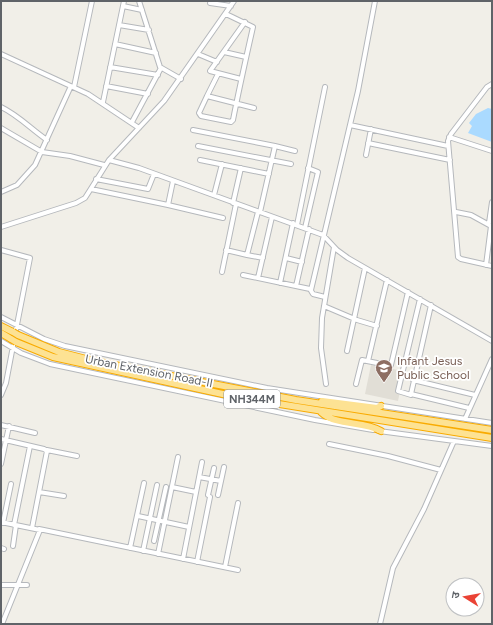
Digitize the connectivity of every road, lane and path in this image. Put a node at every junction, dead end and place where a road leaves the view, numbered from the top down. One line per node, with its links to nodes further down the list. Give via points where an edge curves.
1 (92, 1): 29 (street)
2 (124, 1): 7 (street)
3 (139, 1): 9 (street)
4 (234, 1): 8 (street)
5 (375, 1): 38 (street)
6 (210, 2): 8 (street)
7 (123, 6): 9 (street); 12 (street)
8 (231, 6): 10 (street)
9 (142, 10): 13 (street)
10 (226, 14): 11 (street); 18 (street)
11 (245, 22): 15 (street); 19 (street, via 253,27)
12 (119, 25): 13 (street); 14 (street)
13 (148, 30): 16 (street)
14 (115, 44): 16 (street); 21 (street)
15 (224, 52): 19 (street); 20 (street)
16 (156, 53): 22 (street)
17 (1, 54): 29 (street)
18 (198, 54): 20 (street); 25 (street)
19 (246, 56): 26 (street)
20 (216, 62): 23 (street, via 210,71)
21 (110, 67): 24 (street); 28 (street)
22 (161, 68): 24 (street); 25 (street)
23 (218, 74): 26 (street); 32 (street)
24 (158, 75): 31 (street)
25 (181, 79): 40 (street, via 164,102)
26 (241, 79): 34 (street)
27 (492, 84): 43 (street, via 487,86)
28 (106, 86): 31 (street); 33 (street)
29 (73, 87): 33 (street); 44 (street)
30 (325, 87): 61 (street)
31 (148, 94): 37 (street)
32 (207, 96): 34 (street); 34 (street, via 199,112 201,116 232,122)
33 (103, 102): 37 (street)
34 (236, 104): 36 (street)
35 (1, 107): 44 (street, via 15,114)
36 (254, 108)
37 (132, 122): 40 (street)
38 (350, 125): 41 (street); 80 (street)
39 (1, 128): 51 (street)
40 (139, 128): 53 (street)
41 (371, 129): 45 (street); 48 (street)
42 (193, 130): 47 (street)
43 (449, 138): 48 (street); 50 (street)
44 (47, 140): 51 (street)
45 (368, 143): 52 (street); 56 (street)
46 (198, 146): 55 (street)
47 (275, 146): 49 (street); 55 (street)
48 (448, 146): 56 (street)
49 (295, 151)
50 (492, 151)
51 (42, 152): 59 (street); 67 (street, via 25,178)
52 (366, 155)
53 (109, 160): 59 (street); 62 (street)
54 (200, 160): 57 (street)
55 (272, 160): 58 (street); 63 (street)
56 (450, 160): 73 (street)
57 (222, 164): 60 (street); 68 (street)
58 (291, 164)
59 (104, 165): 64 (street)
60 (241, 168): 63 (street); 70 (street)
61 (308, 168): 76 (street); 79 (street, via 318,172)
62 (154, 174): 64 (street, via 148,189); 65 (street)
63 (269, 174): 72 (street)
64 (96, 179): 66 (street)
65 (173, 181): 68 (street); 71 (street)
66 (91, 189): 71 (street); 78 (street, via 79,202)
67 (1, 192)
68 (214, 195): 70 (street)
69 (492, 202): 77 (street)
70 (235, 203): 72 (street); 83 (street)
71 (168, 205): 75 (street)
72 (259, 212): 74 (street); 84 (street)
73 (456, 212): 77 (street, via 471,215); 88 (street, via 459,258)
74 (272, 217): 76 (street); 85 (street)
75 (223, 218)
76 (295, 224): 79 (street); 86 (street)
77 (491, 225): 88 (street)
78 (1, 227)
79 (307, 229): 80 (street); 87 (street)
80 (323, 235): 81 (street); 97 (street)
81 (334, 247): 90 (street); 99 (street)
82 (1, 250): 106 (street, via 30,258)
83 (226, 250): 84 (street); 91 (street)
84 (247, 255): 85 (street)
85 (263, 258): 93 (street)
86 (286, 258): 87 (street); 95 (street)
87 (302, 262): 96 (street)
88 (486, 265): 89 (street)
89 (492, 266)
90 (365, 268): 94 (street); 104 (street)
91 (222, 272)
92 (243, 275): 93 (street)
93 (258, 278): 95 (street)
94 (387, 280): 98 (street); 107 (street)
95 (280, 283): 96 (street)
96 (296, 286): 97 (street)
97 (311, 290): 99 (street, via 312,294)
98 (408, 292): 100 (street); 116 (street)
99 (325, 297): 102 (street)
100 (420, 299): 101 (street); 121 (street, via 398,391)
101 (431, 305): 110 (street); 117 (street)
102 (324, 306): 104 (street); 118 (street, via 321,348)
103 (1, 317): 106 (street)
104 (354, 318): 107 (street); 112 (street)
105 (1, 326): 123 (highway, Urban Extension Road-II / NH344M, via 59,352 94,361)
106 (17, 326): 111 (street); 124 (street, via 65,346 267,388)
107 (377, 326): 114 (street)
108 (1, 333): 126 (highway, Urban Extension Road-II / NH344M, via 53,358)
109 (1, 341): 111 (street)
110 (492, 341)
111 (12, 348): 120 (street, via 6,384); 132 (street, via 50,364 83,372 315,420)
112 (347, 351)
113 (492, 359): 122 (street)
114 (368, 361): 115 (street); 119 (street, via 361,361)
115 (377, 363)
116 (391, 365)
117 (413, 380): 121 (street); 122 (street)
118 (326, 384)
119 (356, 384)
120 (1, 395)
121 (411, 395): 125 (street)
122 (475, 395): 125 (street)
123 (312, 402): 124 (highway, via 322,400 377,408); 131 (highway, Urban Extension Road-II / NH344M)
124 (381, 406): 127 (street)
125 (469, 408): 127 (street)
126 (320, 412): 132 (highway, via 332,419 370,426); 134 (highway, Urban Extension Road-II / NH344M)
127 (465, 419): 128 (street)
128 (492, 423)
129 (1, 425): 130 (street)
130 (9, 426): 133 (street); 135 (street)
131 (492, 430)
132 (381, 431): 136 (street)
133 (35, 433)
134 (492, 438)
135 (4, 439): 138 (street); 144 (street)
136 (454, 441): 139 (street); 147 (street)
137 (329, 444): 147 (street)
138 (30, 446): 140 (street); 166 (street)
139 (492, 446)
140 (47, 450): 141 (street); 156 (street)
141 (77, 456)
142 (178, 457): 155 (street)
143 (202, 462): 148 (street)
144 (1, 464)
145 (224, 467): 150 (street)
146 (214, 468): 149 (street)
147 (441, 470): 183 (street, via 393,568)
148 (199, 477): 149 (street); 157 (street)
149 (211, 479): 150 (street); 176 (street)
150 (221, 481): 158 (street)
151 (144, 483): 161 (street)
152 (11, 484): 164 (street)
153 (157, 485): 162 (street)
154 (166, 487): 163 (street)
155 (172, 487): 157 (street); 165 (street)
156 (40, 492): 159 (street); 168 (street)
157 (196, 492): 167 (street)
158 (218, 495)
159 (64, 496)
160 (238, 503): 177 (street)
161 (138, 516): 162 (street); 172 (street)
162 (150, 519): 163 (street); 173 (street)
163 (158, 520): 165 (street); 170 (street)
164 (2, 522): 166 (street)
165 (165, 522): 167 (street); 174 (street)
166 (15, 525): 168 (street); 171 (street)
167 (189, 527): 175 (street)
168 (32, 528): 169 (street)
169 (40, 529): 172 (street); 180 (street)
170 (154, 541)
171 (13, 546)
172 (130, 548): 173 (street)
173 (143, 551): 174 (street)
174 (158, 554): 175 (street)
175 (183, 559): 176 (street)
176 (197, 562): 177 (street)
177 (225, 567): 178 (street)
178 (238, 570)
179 (1, 585): 180 (street)
180 (17, 585): 181 (street); 182 (street)
181 (27, 585)
182 (2, 621)
183 (380, 624)

